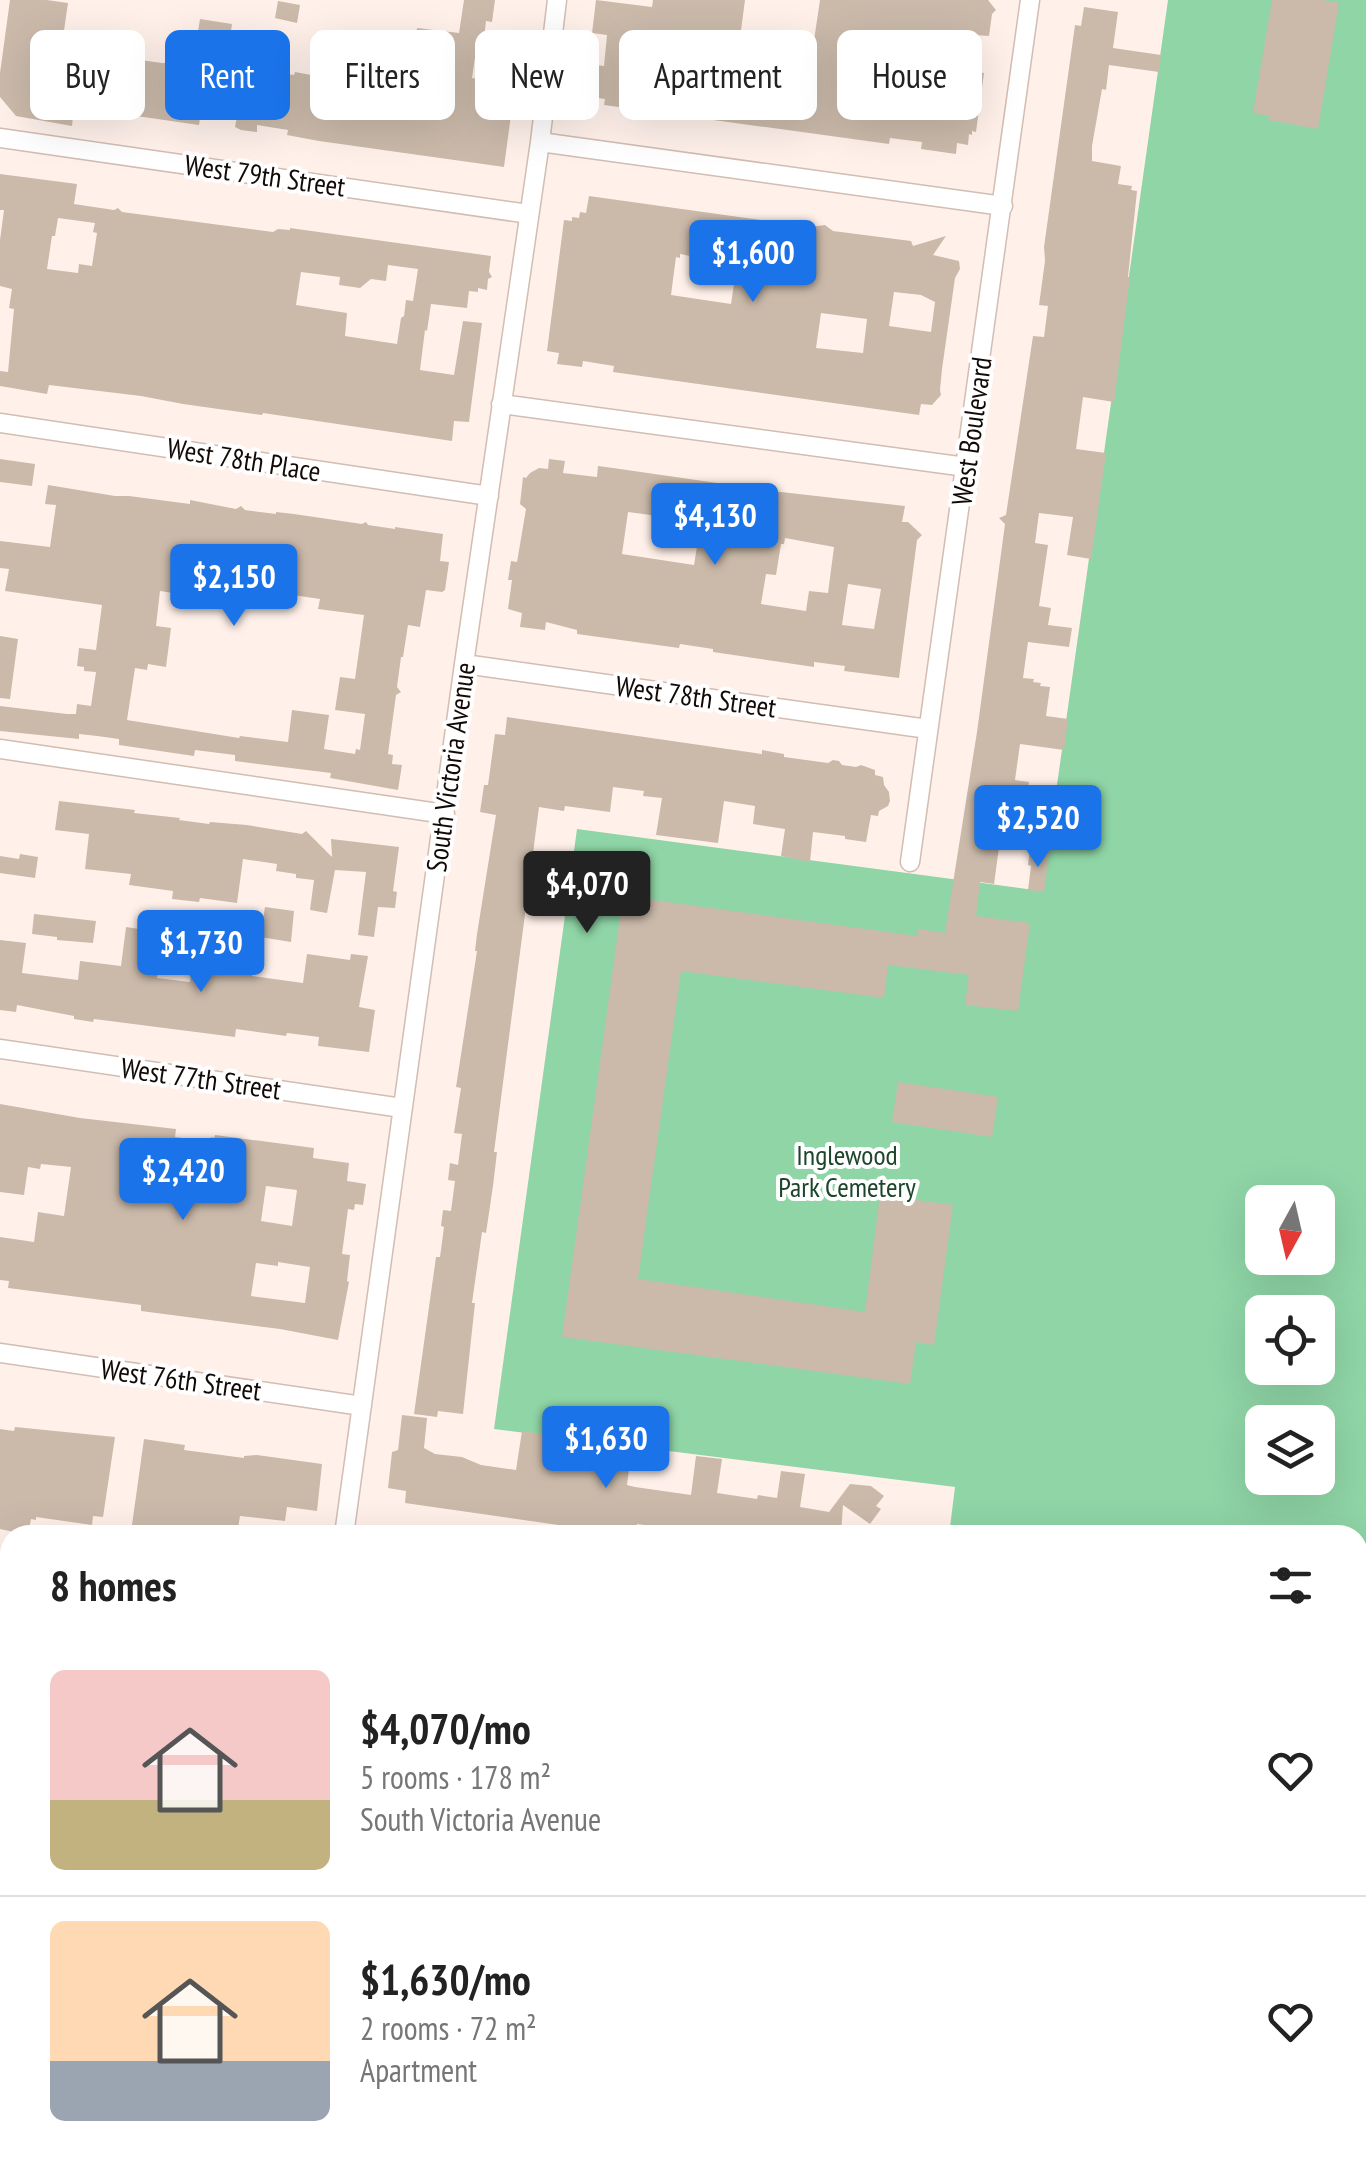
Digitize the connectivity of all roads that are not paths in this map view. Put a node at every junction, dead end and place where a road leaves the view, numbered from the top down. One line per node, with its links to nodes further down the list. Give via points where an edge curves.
1 (557, 0): 4 (street, South Victoria Avenue)
2 (1030, 0): 5 (street, West Boulevard)
3 (0, 138): 6 (street, West 79th Street)
4 (540, 142): 5 (street); 6 (street, South Victoria Avenue)
5 (1003, 206): 9 (street, West Boulevard)
6 (530, 214): 7 (street, South Victoria Avenue)
7 (501, 404): 9 (street); 10 (street, South Victoria Avenue)
8 (0, 423): 10 (street, West 78th Place)
9 (966, 467): 12 (street, West Boulevard)
10 (489, 496): 11 (street, South Victoria Avenue)
11 (464, 664): 12 (street, West 78th Street); 14 (street, South Victoria Avenue)
12 (928, 729): 15 (street, West Boulevard)
13 (0, 749): 14 (street)
14 (445, 814): 17 (street, South Victoria Avenue)
15 (910, 862)
16 (0, 1049): 17 (street, West 77th Street)
17 (402, 1108): 19 (street, South Victoria Avenue)
18 (0, 1353): 19 (street, West 76th Street)
19 (362, 1406): 20 (street, South Victoria Avenue)
20 (345, 1525)

